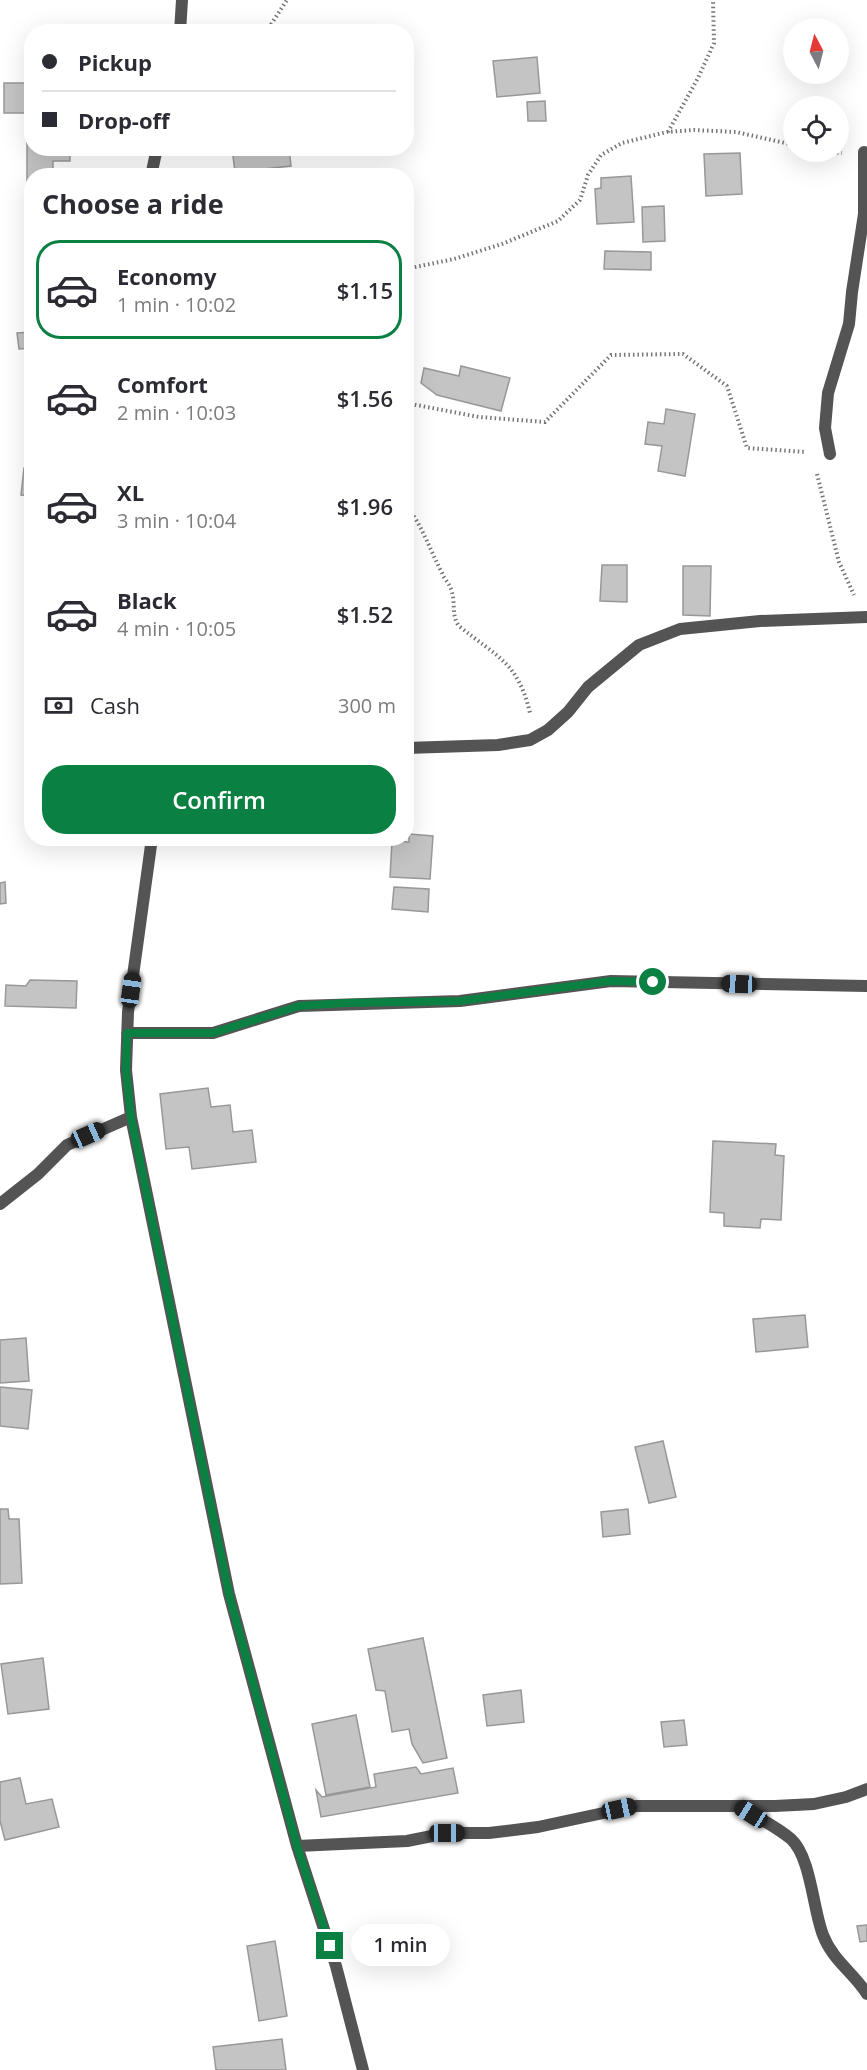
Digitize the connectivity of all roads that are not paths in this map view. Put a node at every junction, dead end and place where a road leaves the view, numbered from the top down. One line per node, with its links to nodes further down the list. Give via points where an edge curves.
1 (182, 0): 2 (street)
2 (180, 24)
3 (864, 152): 4 (street, via 864,214 849,324 828,393 825,428)
4 (830, 454)
5 (866, 620): 6 (street, via 760,621 680,629 639,645 588,687 548,730 530,740)
6 (414, 748)
7 (151, 846): 9 (street)
8 (867, 986): 9 (street, via 610,981 460,1001 299,1006 213,1033)
9 (127, 1033): 10 (street)
10 (131, 1117): 11 (street, via 67,1144 39,1174); 14 (street, via 229,1594)
11 (0, 1204)
12 (867, 1789): 13 (street, via 814,1804)
13 (738, 1806): 14 (street, via 636,1806 489,1833); 15 (street, via 792,1840 803,1859 822,1935 834,1958)
14 (297, 1846): 16 (street, via 336,1966)
15 (867, 1994)
16 (363, 2070)

